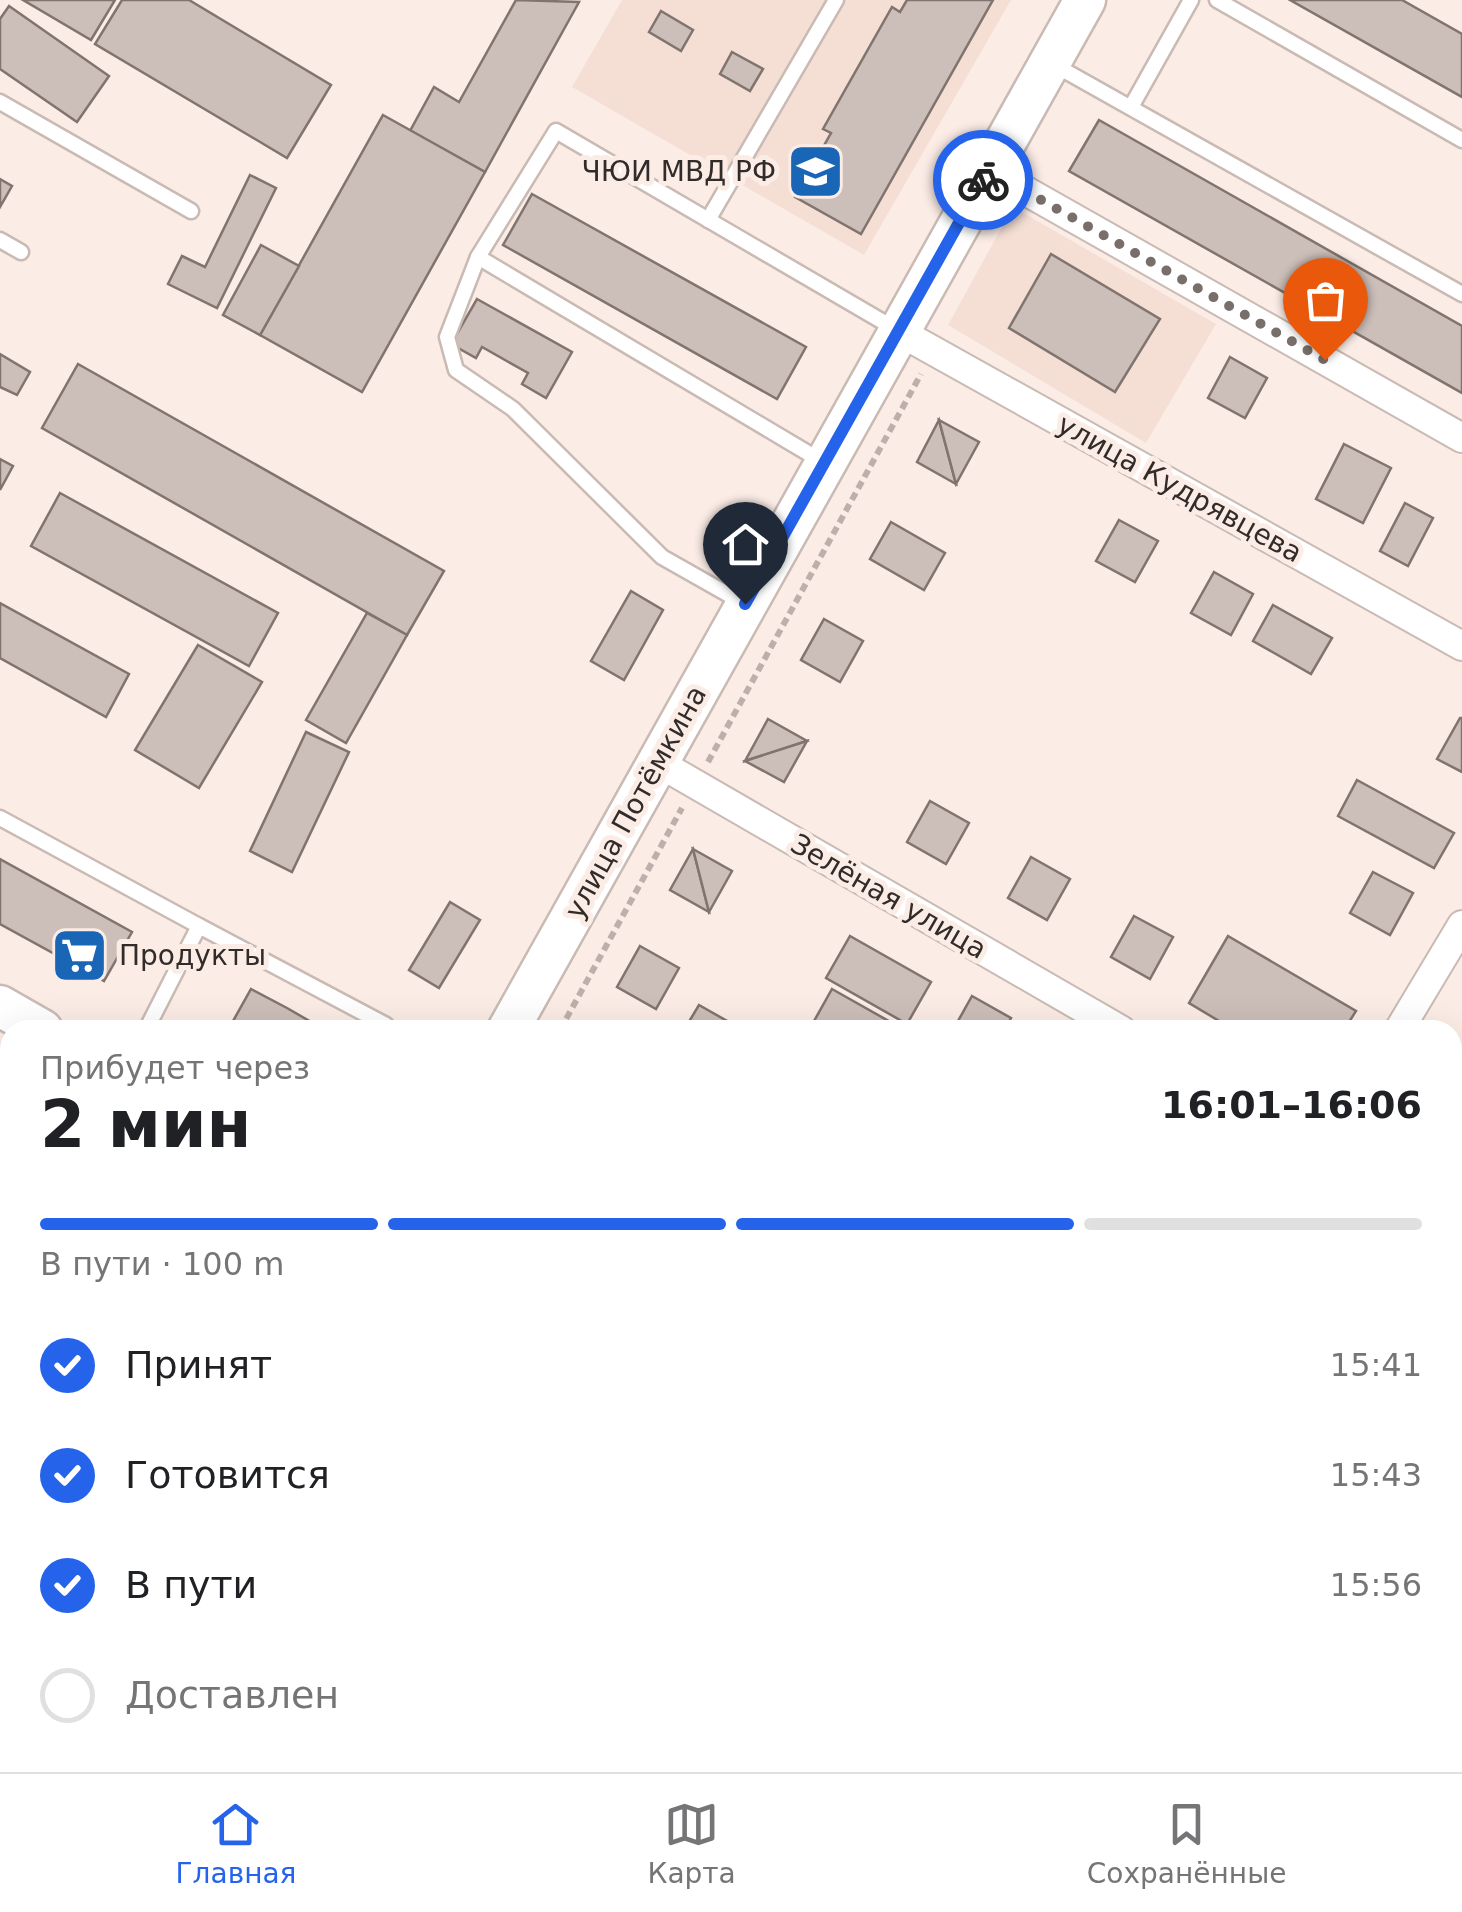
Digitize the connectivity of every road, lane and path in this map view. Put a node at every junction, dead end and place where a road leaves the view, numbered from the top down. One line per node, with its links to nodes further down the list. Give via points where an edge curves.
1 (836, 0): 11 (lane)
2 (1085, 0): 5 (street, улица Потёмкина)
3 (1191, 0): 7 (lane)
4 (1217, 0): 8 (lane)
5 (1050, 62): 7 (lane); 9 (street, улица Потёмкина)
6 (0, 102): 10 (lane)
7 (1131, 107): 15 (lane)
8 (1462, 140)
9 (988, 170): 16 (street, улица Потёмкина); 17 (street)
10 (190, 211)
11 (708, 220): 14 (lane, via 556,131); 16 (lane)
12 (0, 240): 13 (lane)
13 (22, 252)
14 (478, 257): 18 (lane); 19 (lane, via 447,337 456,370 513,409 662,557)
15 (1462, 294)
16 (914, 340): 18 (street, улица Потёмкина); 20 (street, улица Кудрявцева); 22 (path, via 921,376)
17 (1462, 438)
18 (824, 462): 19 (street, улица Потёмкина)
19 (745, 604): 21 (street, улица Потёмкина)
20 (1462, 646)
21 (657, 762): 22 (street, Зелёная улица); 28 (street, улица Потёмкина)
22 (696, 784): 29 (path); 30 (street, Зелёная улица)
23 (0, 818): 25 (lane)
24 (1462, 925): 31 (street)
25 (199, 926): 26 (lane); 27 (lane)
26 (151, 1020)
27 (375, 1020)
28 (514, 1020)
29 (566, 1020)
30 (1104, 1020)
31 (1405, 1020)

